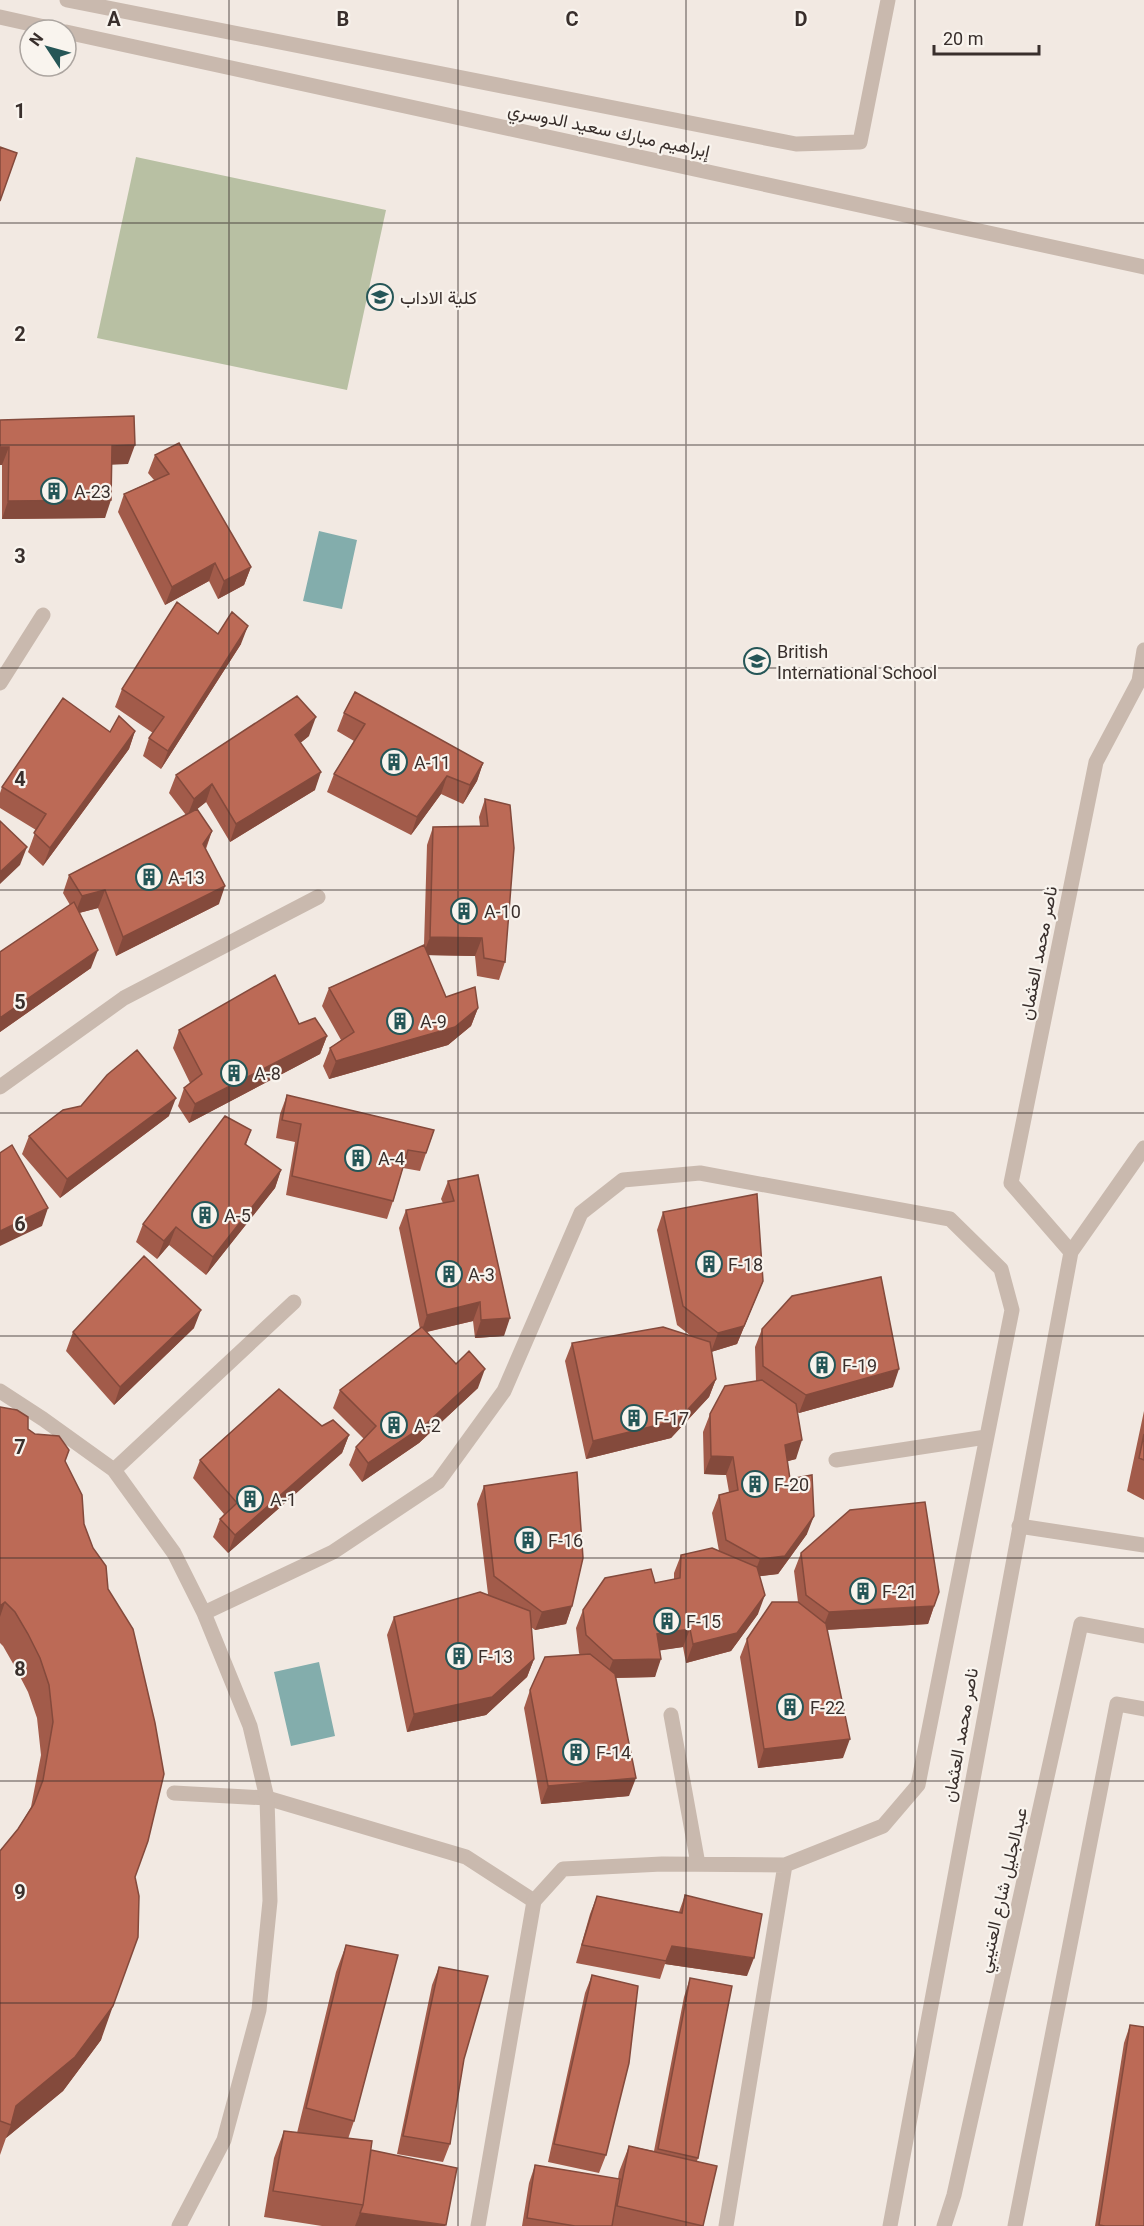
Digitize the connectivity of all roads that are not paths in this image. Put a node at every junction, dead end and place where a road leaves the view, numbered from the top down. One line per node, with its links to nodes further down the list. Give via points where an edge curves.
1 (66, 0): 3 (street, إبراهيم مبارك سعيد الدوسري)
2 (888, 0): 3 (street, إبراهيم مبارك سعيد الدوسري, via 860,142 796,144)
3 (105, 4)
4 (0, 17): 5 (street)
5 (18, 21)
6 (78, 35): 7 (street, إبراهيم مبارك سعيد الدوسري)
7 (1144, 267)
8 (43, 615): 10 (street)
9 (1144, 650): 14 (street, ناصر محمد العثمان, via 1139,681 1096,762 1011,1183)
10 (0, 683)
11 (318, 897): 12 (street, via 124,998)
12 (0, 1088)
13 (1144, 1148): 14 (street, ناصر محمد العثمان)
14 (1071, 1252): 20 (street, ناصر محمد العثمان)
15 (294, 1302): 19 (street)
16 (0, 1391): 19 (street)
17 (986, 1437): 18 (street); 22 (street, via 1012,1310 1001,1269 950,1219 700,1173 623,1180 581,1213 504,1391 438,1482 333,1552); 29 (street, via 918,1785 882,1826)
18 (836, 1460)
19 (114, 1470): 22 (street, via 174,1553)
20 (1019, 1526): 21 (street); 34 (street, ناصر محمد العثمان)
21 (1144, 1545)
22 (204, 1613): 27 (street, via 250,1726)
23 (1144, 1636): 35 (street, عبدالجليل شارع العتيبي, via 1081,1624)
24 (1144, 1709): 36 (street, via 1118,1704)
25 (671, 1715): 28 (street)
26 (174, 1792): 27 (street)
27 (267, 1798): 30 (street, via 466,1857); 31 (street, via 270,1901 259,2010 224,2140)
28 (698, 1864): 29 (street); 30 (street, via 563,1869)
29 (786, 1865): 33 (street)
30 (534, 1901): 32 (street)
31 (179, 2226)
32 (478, 2226)
33 (726, 2226)
34 (890, 2226)
35 (944, 2226)
36 (1015, 2226)

